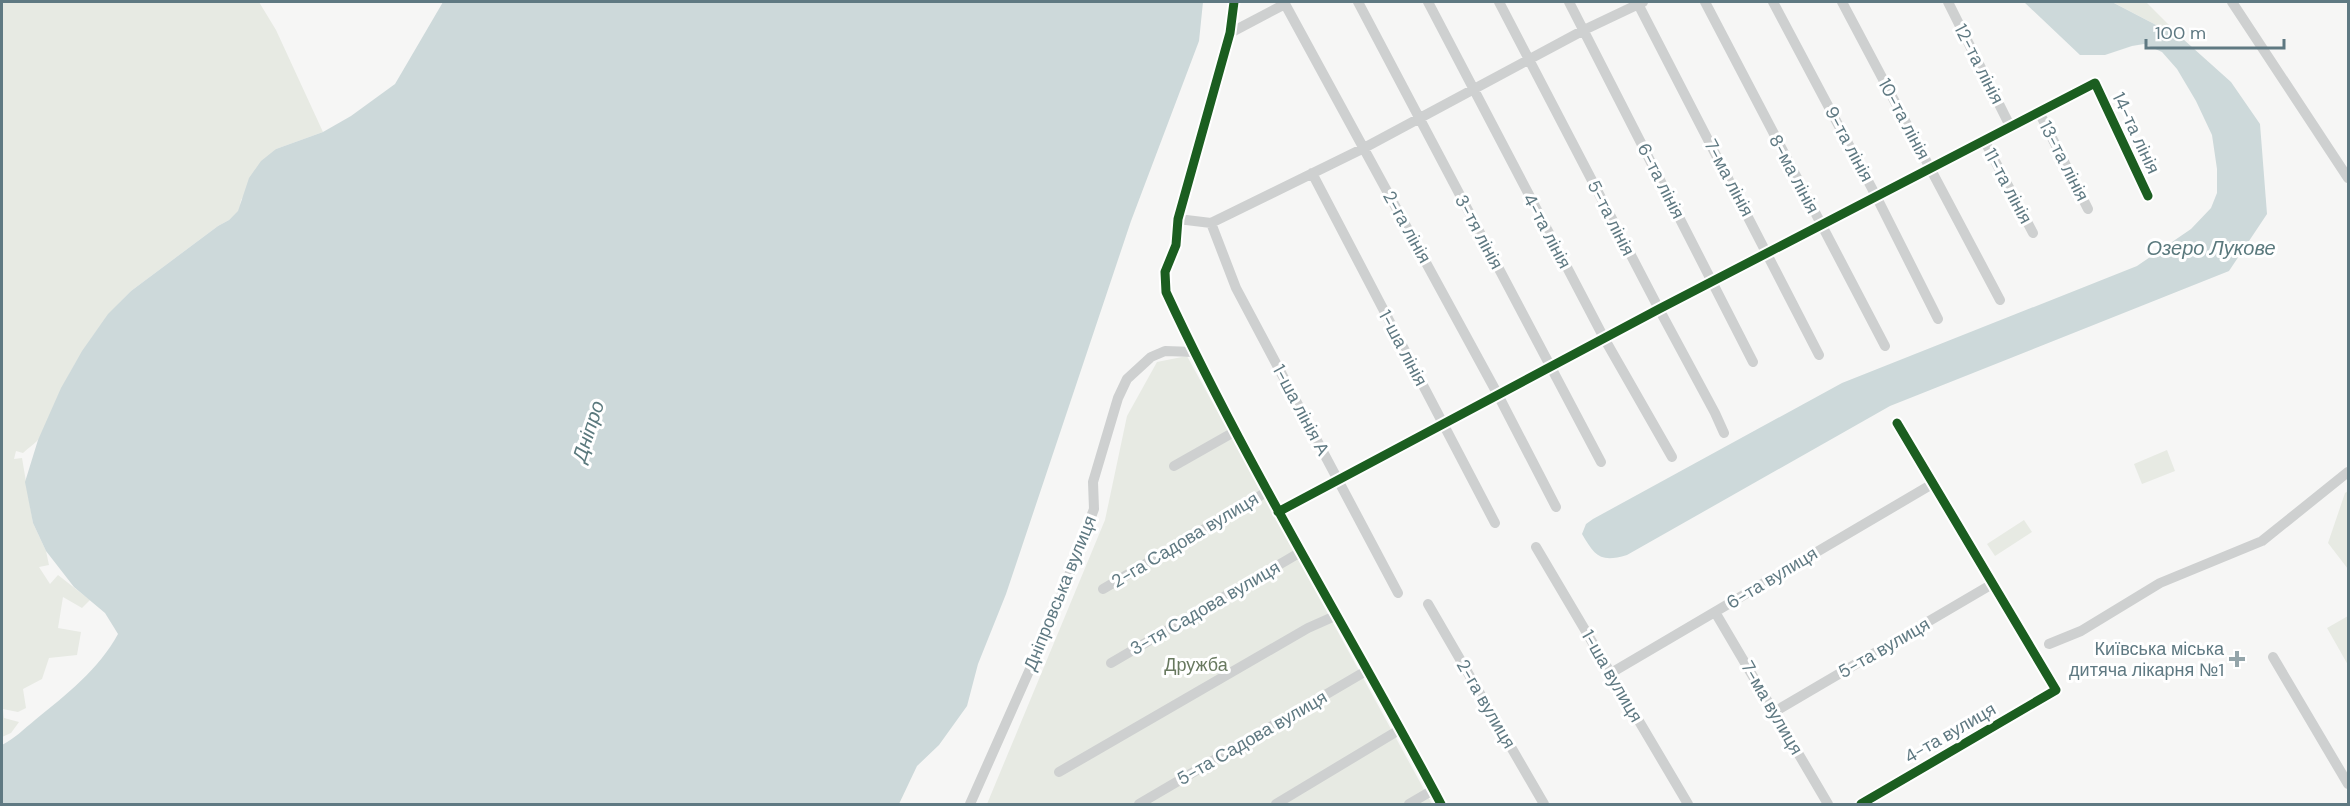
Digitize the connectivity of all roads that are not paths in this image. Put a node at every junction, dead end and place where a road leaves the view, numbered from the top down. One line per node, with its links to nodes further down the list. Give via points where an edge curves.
1 (1234, 2): 13 (street)
2 (1358, 2): 17 (street, 3-тя лінія)
3 (1428, 2): 15 (street, 4-та лінія)
4 (1499, 2): 14 (street, 5-та лінія)
5 (1569, 2): 12 (street, 6-та лінія)
6 (1639, 2): 12 (street); 31 (street, 7-ма лінія)
7 (1705, 2): 29 (street, 8-ма лінія)
8 (1773, 2): 24 (street, 9-та лінія)
9 (1842, 2): 21 (street, 10-та лінія)
10 (1948, 2): 18 (street, 12-та лінія)
11 (2232, 2): 23 (street)
12 (1584, 30): 14 (street); 32 (street, 6-та лінія)
13 (1230, 33): 20 (street, 2-га лінія, via 1285,3); 27 (street)
14 (1529, 59): 15 (street); 34 (street, 5-та лінія)
15 (1473, 89): 17 (street); 36 (street, 4-та лінія)
16 (2039, 112): 18 (street); 25 (street, 14-та лінія, via 2095,83); 26 (street, 13-та лінія)
17 (1418, 119): 20 (street); 41 (street, 3-тя лінія)
18 (2010, 126): 19 (street)
19 (1984, 140): 21 (street); 30 (street, 11-та лінія)
20 (1364, 148): 22 (street); 42 (street, 2-га лінія)
21 (1930, 168): 24 (street); 33 (street, 10-та лінія)
22 (1312, 173): 28 (street); 43 (street, 1-ша лінія)
23 (2349, 178)
24 (1876, 196): 29 (street); 35 (street, 9-та лінія)
25 (2148, 196)
26 (2088, 209)
27 (1178, 219): 28 (street); 38 (street, via 1176,244 1165,272 1166,292)
28 (1211, 223): 51 (street, 1-ша лінія А, via 1236,288)
29 (1821, 225): 31 (street); 37 (street, 8-ма лінія)
30 (2033, 233)
31 (1768, 254): 32 (street); 39 (street, 7-ма лінія)
32 (1713, 282): 34 (street); 40 (street, 6-та лінія)
33 (2000, 300)
34 (1659, 309): 36 (street); 46 (street, 5-та лінія)
35 (1938, 320)
36 (1604, 338): 41 (street); 47 (street, 4-та лінія)
37 (1885, 346)
38 (1194, 352): 45 (street); 75 (street, Дніпровська вулиця, via 1165,351 1151,357 1127,379 1093,482 1094,510 1054,615)
39 (1819, 355)
40 (1753, 362)
41 (1550, 366): 42 (street); 48 (street, 3-тя лінія)
42 (1497, 393): 43 (street); 54 (street, 2-га лінія)
43 (1442, 423): 51 (street); 56 (street, 1-ша лінія)
44 (1898, 423): 52 (street)
45 (1234, 432): 49 (street); 53 (street)
46 (1724, 434)
47 (1672, 457)
48 (1601, 462)
49 (1174, 466)
50 (2349, 472): 65 (street, via 2262,541 2160,583 2080,631)
51 (1337, 479): 55 (street); 61 (street, 1-ша лінія А)
52 (1934, 483): 59 (street); 63 (street, 6-та вулиця)
53 (1266, 491): 55 (street); 60 (street, 2-га Садова вулиця)
54 (1556, 507)
55 (1278, 512): 58 (street)
56 (1495, 523)
57 (1536, 547): 69 (street, 1-ша вулиця)
58 (1299, 553): 64 (street); 67 (street, 3-тя Садова вулиця)
59 (1994, 583): 70 (street, 5-та вулиця); 83 (street, 4-та вулиця, via 2056,690)
60 (1103, 589)
61 (1398, 593)
62 (1428, 604): 80 (street, 2-га вулиця)
63 (1715, 612): 69 (street, 6-та вулиця); 70 (street, 7-ма вулиця)
64 (1335, 616): 68 (street); 72 (street, via 1308,627)
65 (2049, 644)
66 (2273, 657): 73 (street)
67 (1111, 663)
68 (1366, 671): 71 (street); 76 (street, 5-та Садова вулиця)
69 (1611, 673): 81 (street, 1-ша вулиця)
70 (1774, 712): 82 (street, 7-ма вулиця)
71 (1400, 730): 74 (street); 77 (street)
72 (1059, 772)
73 (2349, 784)
74 (1433, 790): 78 (street); 79 (street)
75 (970, 804)
76 (1139, 804)
77 (1276, 804)
78 (1409, 804)
79 (1440, 804)
80 (1544, 804)
81 (1688, 804)
82 (1828, 804)
83 (1861, 804)

